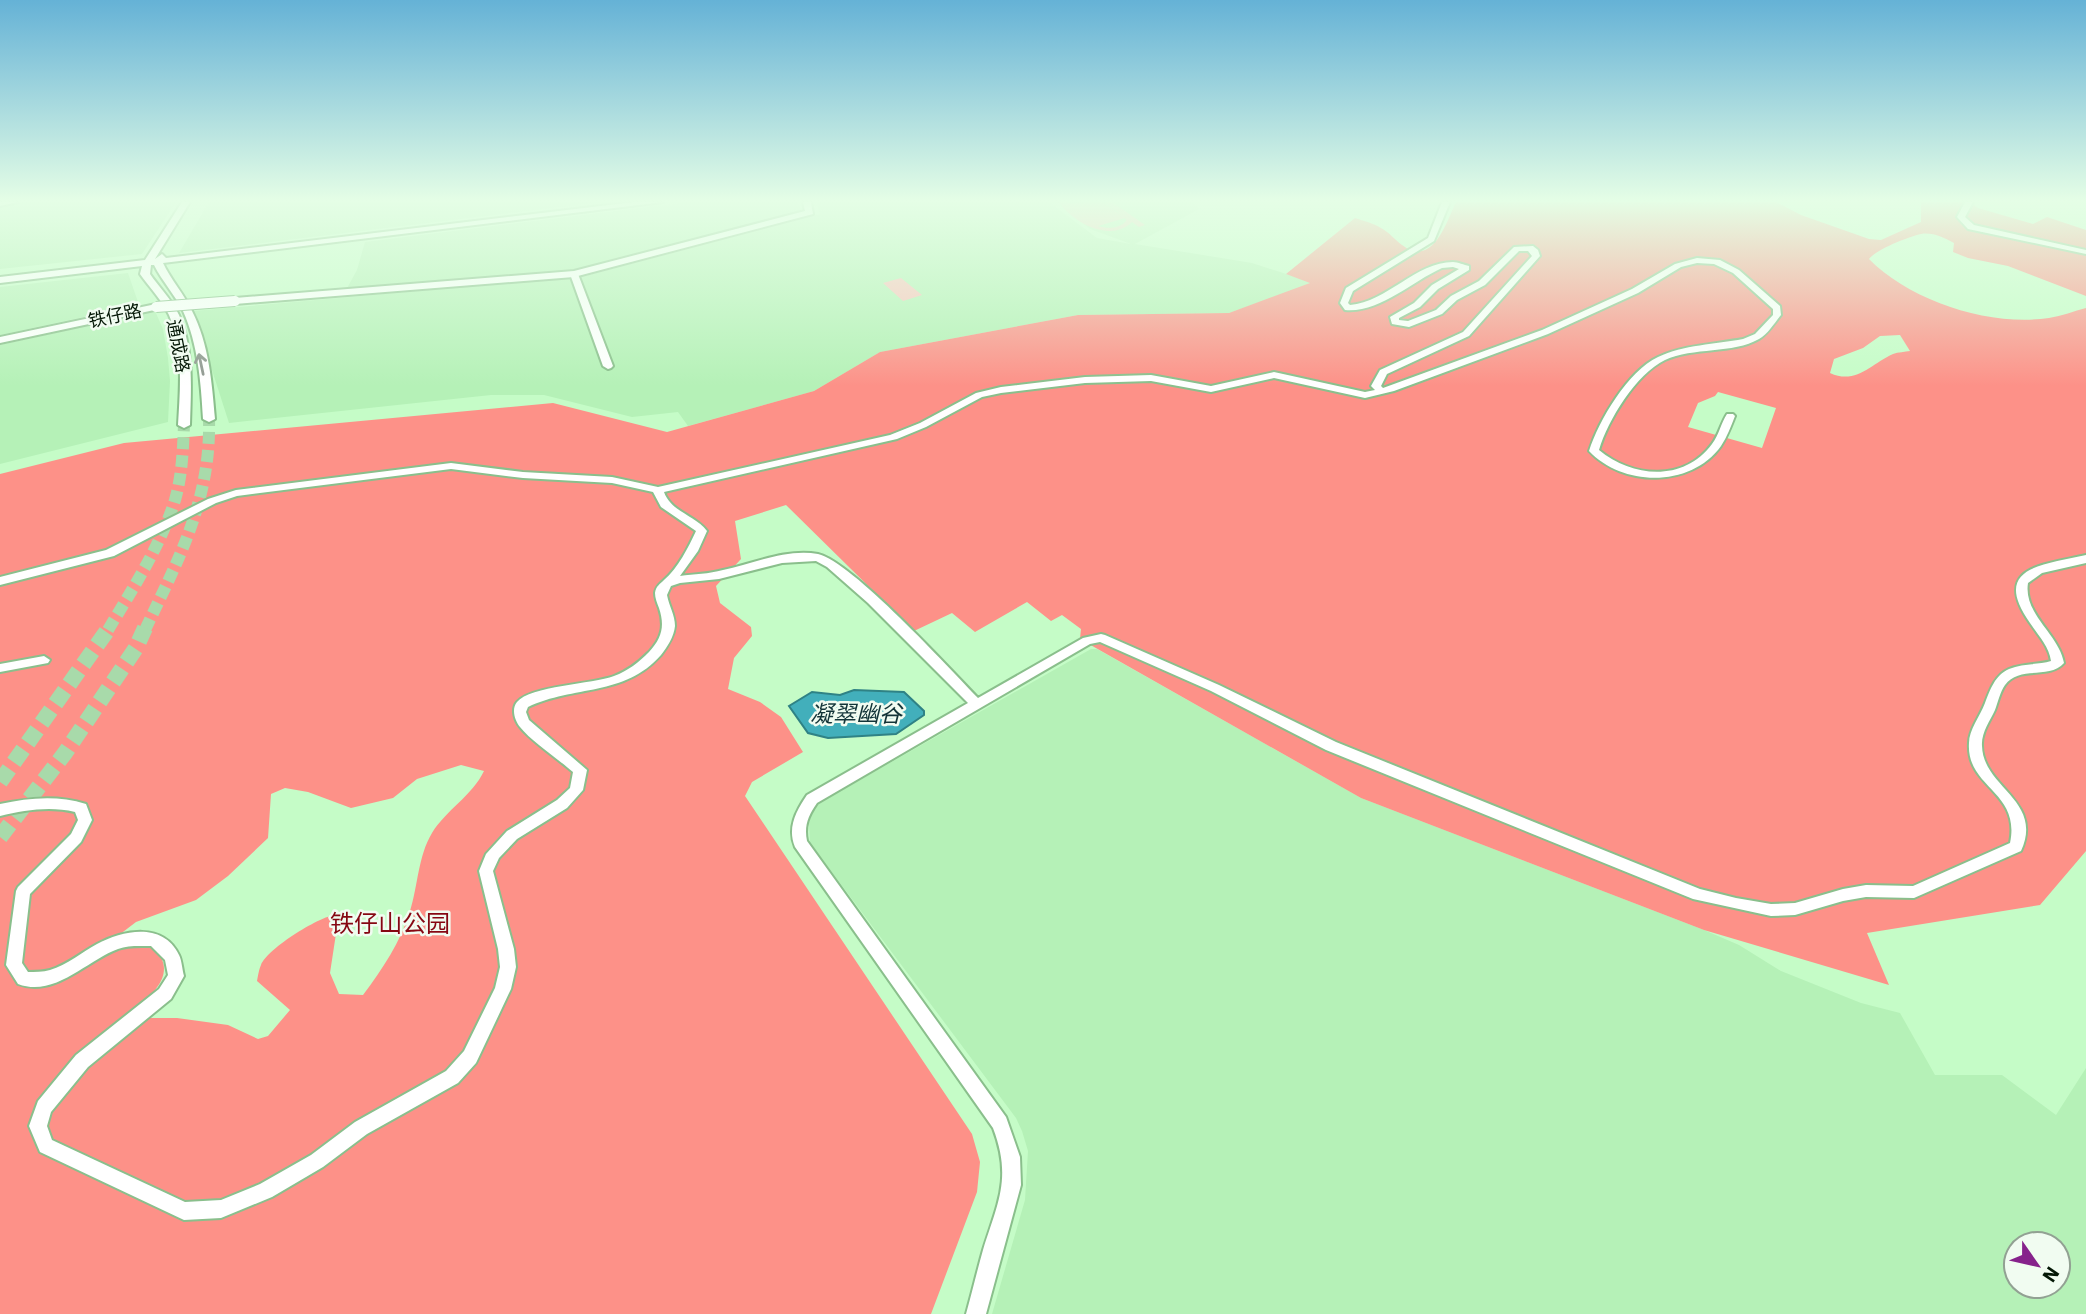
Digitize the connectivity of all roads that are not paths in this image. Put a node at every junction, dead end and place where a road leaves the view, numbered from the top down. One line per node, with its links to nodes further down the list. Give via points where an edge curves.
1 (133, 263): 12 (street)
2 (152, 263): 19 (street, 通成路, via 145,274 178,325 186,378)
3 (156, 263): 13 (street, 通成路)
4 (191, 263): 13 (street, via 179,268)
5 (614, 263): 11 (street, 铁仔路)
6 (1390, 263): 7 (street, via 1346,295 1348,308 1383,300 1423,274 1453,264 1466,268 1394,317 1402,325 1439,312)
7 (1502, 263)
8 (1529, 263): 16 (street, via 1465,334 1382,372)
9 (1683, 263): 16 (street, via 1638,290 1563,324)
10 (1717, 263): 17 (street, via 1731,267 1777,308 1777,315 1758,336 1661,359 1644,370 1618,405 1594,451 1602,460 1634,473 1678,473 1716,446)
11 (574, 275): 14 (street, 铁仔路, bridge, via 156,307); 15 (street)
12 (0, 278)
13 (168, 281): 18 (street, 通成路, one-way to 13, via 191,322)
14 (0, 340)
15 (608, 366)
16 (1379, 389): 20 (street, via 1365,395 1350,393 1274,375 1211,389 1151,378 1001,390 893,437)
17 (1730, 416)
18 (209, 419)
19 (184, 425)
20 (658, 490): 22 (street, via 671,512 702,531); 23 (street, via 580,477 451,466 236,493 110,553)
21 (2086, 559): 26 (street, via 2031,573 2022,583 2021,596 2055,647 2058,663 2020,670 2001,680 1975,742 1985,774 2020,816 2016,847 1914,892 1866,891 1795,909 1771,910 1698,895 1331,746 1101,638 1087,641)
22 (671, 580): 26 (street, via 701,579 801,557 819,558 860,590); 27 (street, via 660,596 669,625 651,658 631,674 609,682 554,690 522,704 524,723 580,770 576,790 512,835 493,854 486,871 508,967 503,989 470,1057 452,1077 361,1128 317,1161 267,1191 220,1209 184,1211 46,1146 38,1126 44,1107 82,1060 165,994 176,976 172,957 154,939 130,939 63,974 39,981 24,979 14,965 23,891 76,838 85,820 81,808 60,802)
23 (0, 581)
24 (44, 660): 25 (street)
25 (0, 668)
26 (978, 705): 28 (street, via 812,799 797,830 800,843 1000,1123 1011,1149 1010,1199)
27 (0, 810)
28 (976, 1314)

